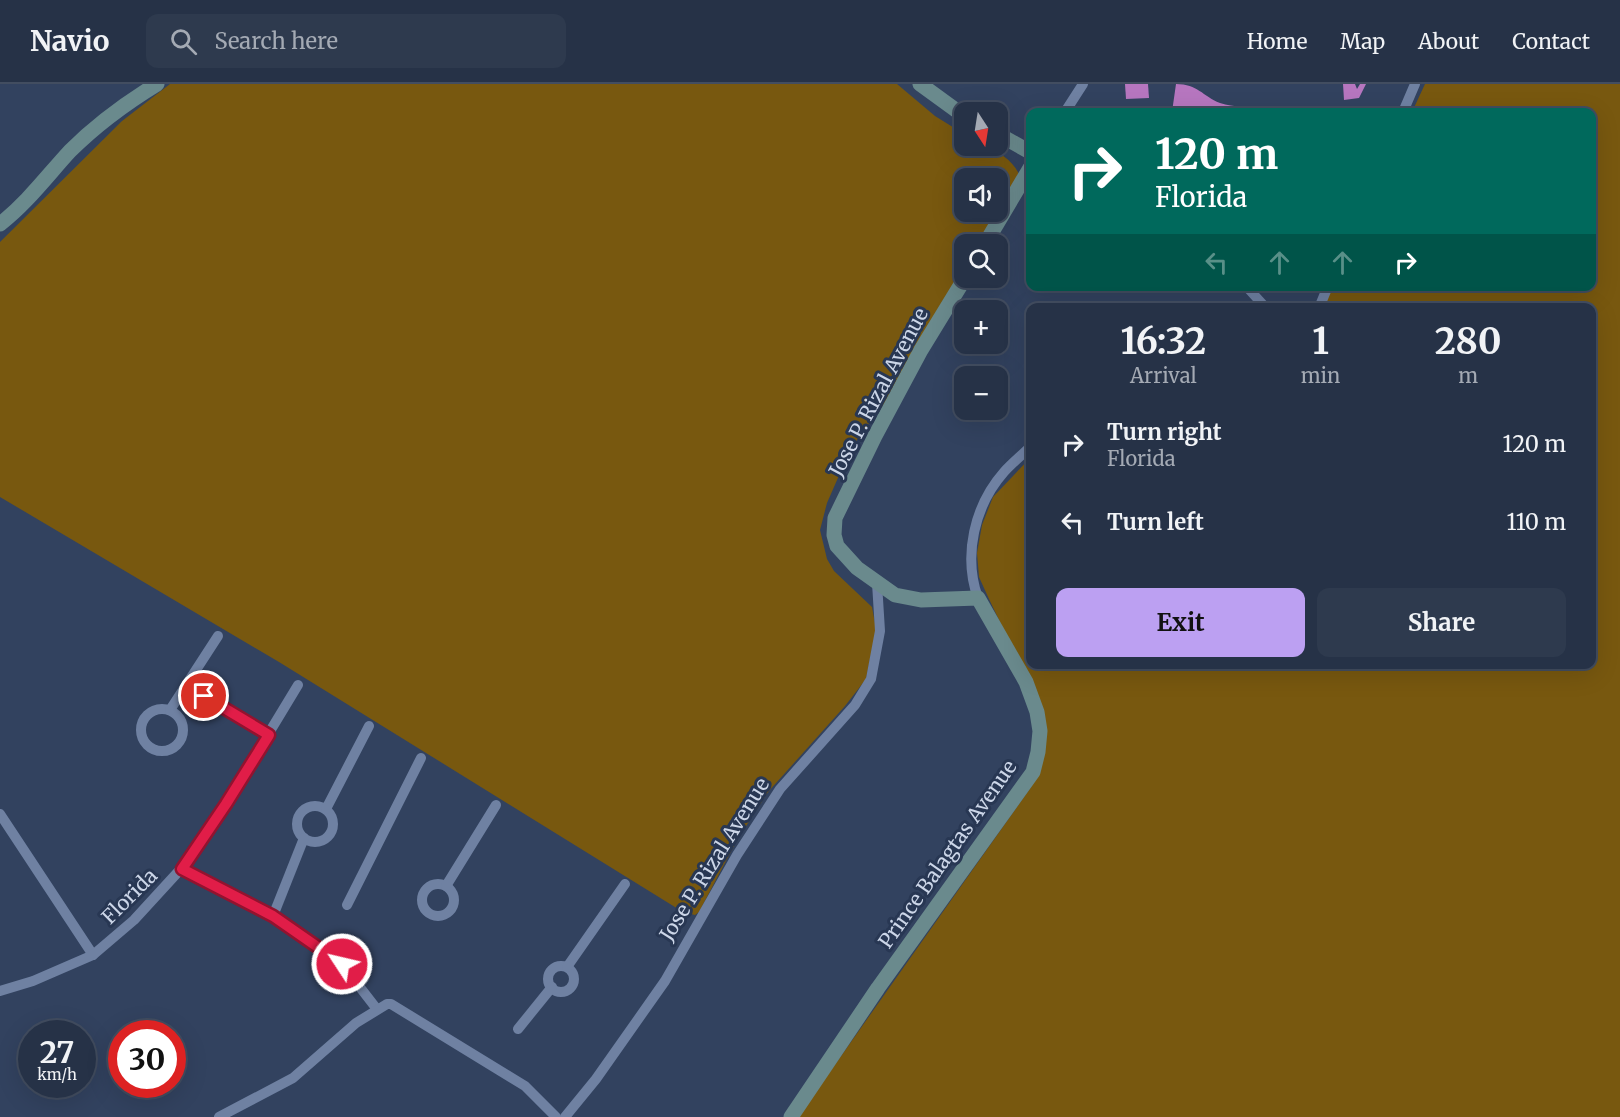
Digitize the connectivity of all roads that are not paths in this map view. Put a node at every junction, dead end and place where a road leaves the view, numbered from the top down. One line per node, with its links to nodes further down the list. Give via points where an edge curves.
1 (158, 84): 11 (main road, via 94,129)
2 (920, 84): 7 (main road)
3 (1083, 84): 5 (street)
4 (1415, 84): 6 (street)
5 (1068, 108)
6 (1405, 108)
7 (954, 109)
8 (1008, 140): 9 (main road)
9 (1026, 150)
10 (1026, 175): 12 (main road)
11 (0, 224)
12 (991, 234)
13 (959, 288): 17 (main road, Jose P. Rizal Avenue, via 921,350 835,518 837,546)
14 (1251, 291): 15 (street)
15 (1261, 303)
16 (1026, 451): 18 (street, via 1003,474 980,511 972,541 971,569)
17 (877, 583): 18 (main road, Jose P. Rizal Avenue, via 908,599); 43 (street, Jose P. Rizal Avenue, via 880,631 871,679 855,705 780,789 665,981)
18 (978, 598): 44 (main road, Prince Balagtas Avenue, via 1018,668 1037,712 1040,730 1033,772)
19 (218, 636): 21 (street)
20 (298, 685): 24 (street, Florida)
21 (187, 686): 22 (street); 24 (street)
22 (170, 710): 22 (street, via 153,711 142,723 144,740 156,750 171,749 182,737 182,721)
23 (369, 726): 27 (street)
24 (269, 735): 30 (street, Florida)
25 (421, 758): 33 (street)
26 (496, 805): 32 (street)
27 (326, 809): 29 (street, via 312,806 300,813 297,826); 29 (street, via 333,821 330,834 318,841)
28 (0, 814): 35 (street)
29 (304, 838): 34 (street)
30 (182, 869): 34 (street); 35 (street, Florida, via 134,920)
31 (625, 884): 36 (street)
32 (446, 886)
33 (347, 905)
34 (273, 916): 39 (street, via 342,964)
35 (93, 955): 38 (street, Florida)
36 (567, 967): 37 (street, via 558,966 551,971 548,979); 37 (street, via 573,973 572,986 560,992)
37 (552, 987): 40 (street)
38 (0, 991)
39 (376, 1008): 41 (street, via 292,1078); 42 (street, via 391,1004 525,1086)
40 (518, 1029)
41 (219, 1117)
42 (556, 1117)
43 (565, 1117)
44 (791, 1117)

